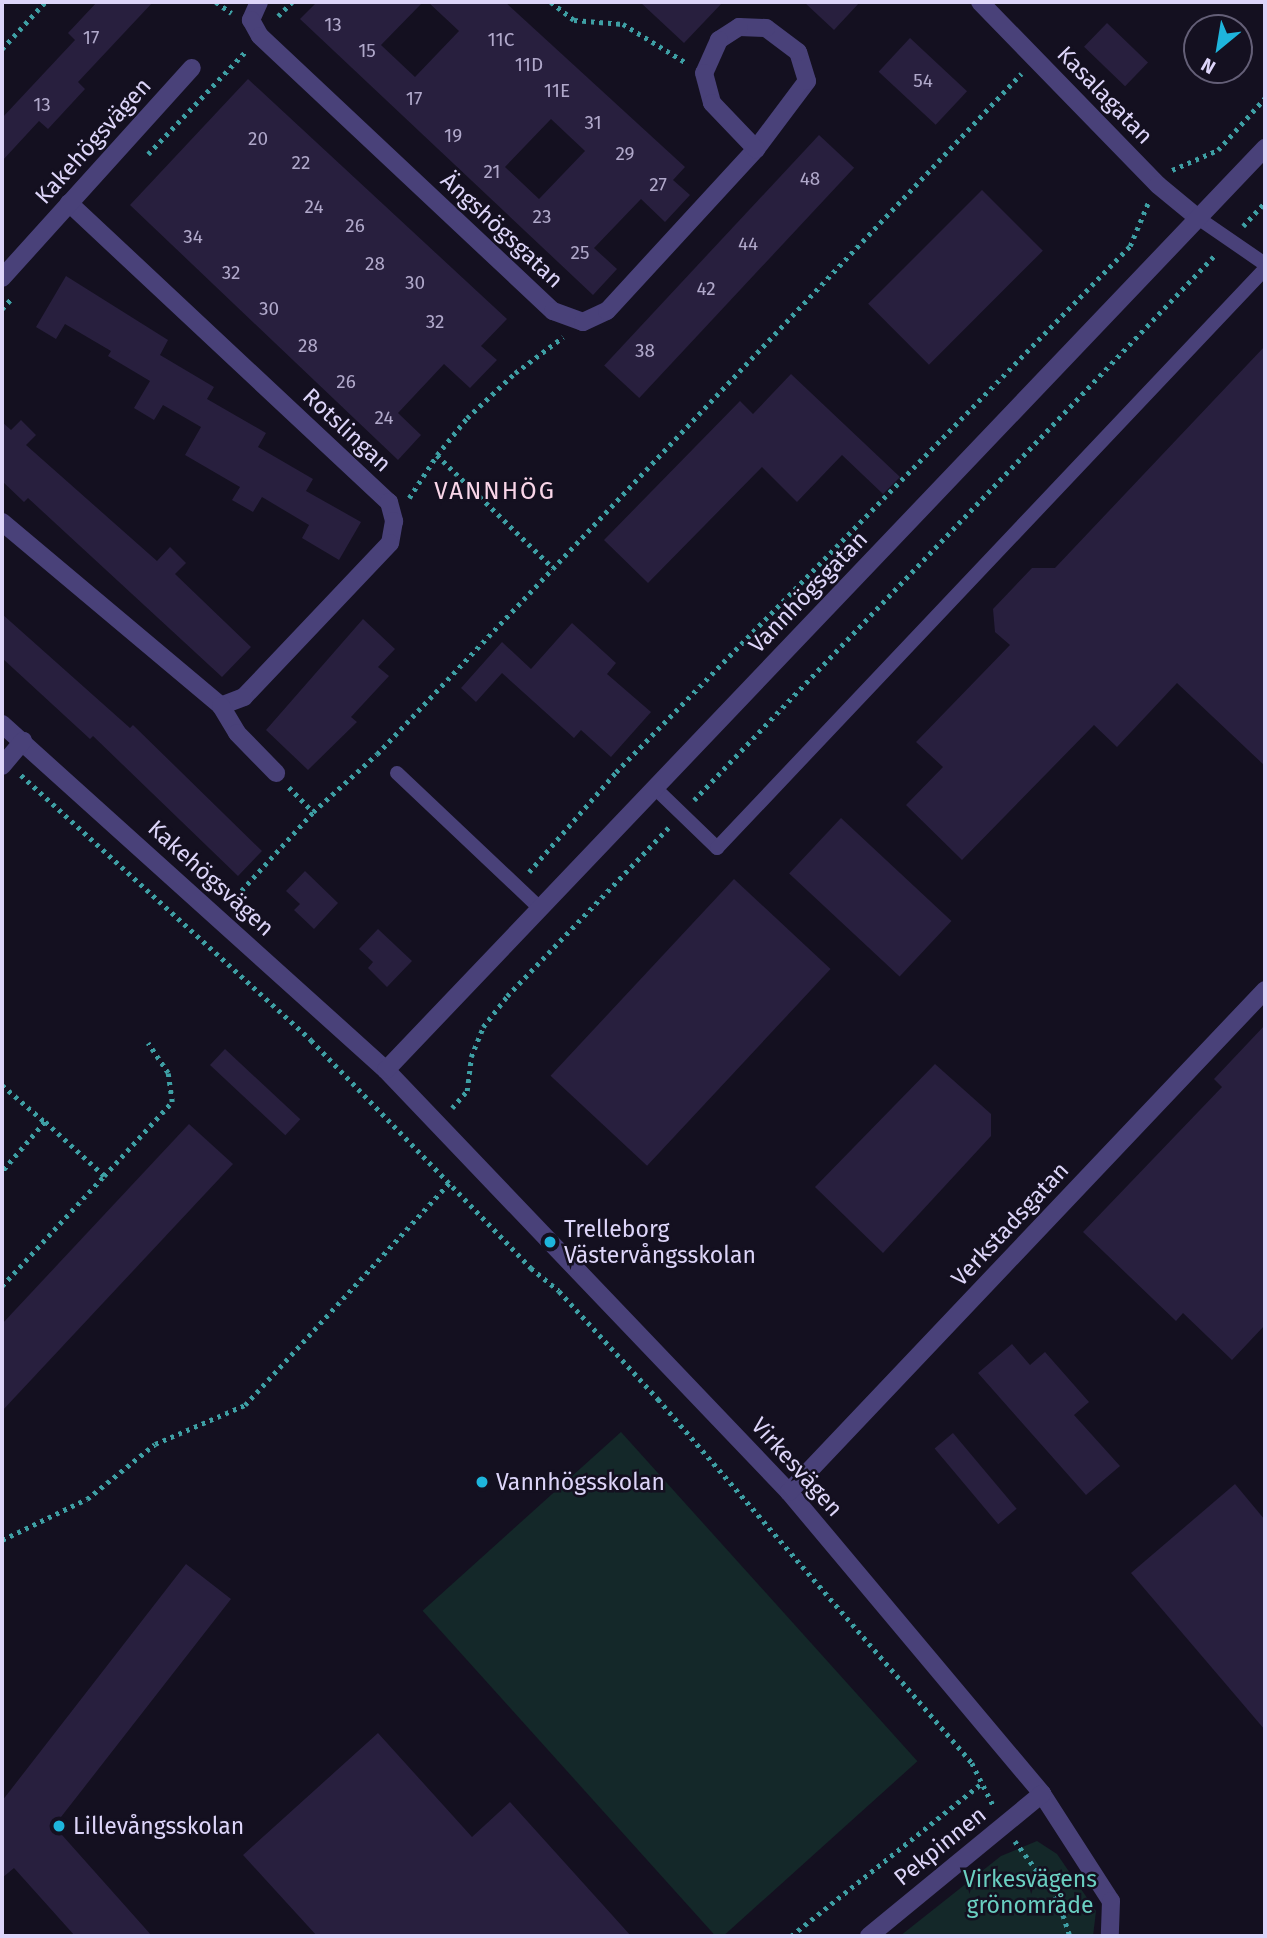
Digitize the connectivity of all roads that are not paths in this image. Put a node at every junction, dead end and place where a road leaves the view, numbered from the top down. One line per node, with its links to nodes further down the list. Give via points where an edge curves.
1 (259, 2): 5 (street, Ängshögsgatan, via 251,20 260,36 553,311 583,322 607,311)
2 (980, 2): 7 (street, Kasalagatan, via 1158,185)
3 (192, 68): 6 (street, Kakehögsvägen)
4 (1265, 148): 7 (street, Vannhögsgatan)
5 (755, 149): 5 (street, via 807,81 797,52 766,28 739,27 719,40 704,73 712,103)
6 (69, 203): 9 (street, Kakehögsvägen); 11 (street, Rotslingan, via 389,502 394,521 390,543 244,697)
7 (1198, 218): 8 (lane); 17 (street, Vannhögsgatan)
8 (1265, 266): 17 (lane, via 717,848)
9 (2, 278)
10 (2, 522): 11 (street)
11 (221, 706): 16 (street, via 237,733)
12 (2, 724): 13 (street, Kakehögsvägen)
13 (23, 741): 14 (street); 20 (street, Kakehögsvägen)
14 (4, 763)
15 (397, 773): 18 (lane)
16 (276, 774)
17 (656, 789): 18 (street, Vannhögsgatan)
18 (541, 909): 20 (street, Vannhögsgatan)
19 (1265, 990): 21 (street, Verkstadsgatan)
20 (386, 1070): 21 (street, Virkesvägen)
21 (789, 1492): 22 (street, Virkesvägen)
22 (1042, 1794): 23 (street, Pekpinnen); 24 (street, Virkesvägen, via 1111,1901)
23 (869, 1936)
24 (1111, 1936)

